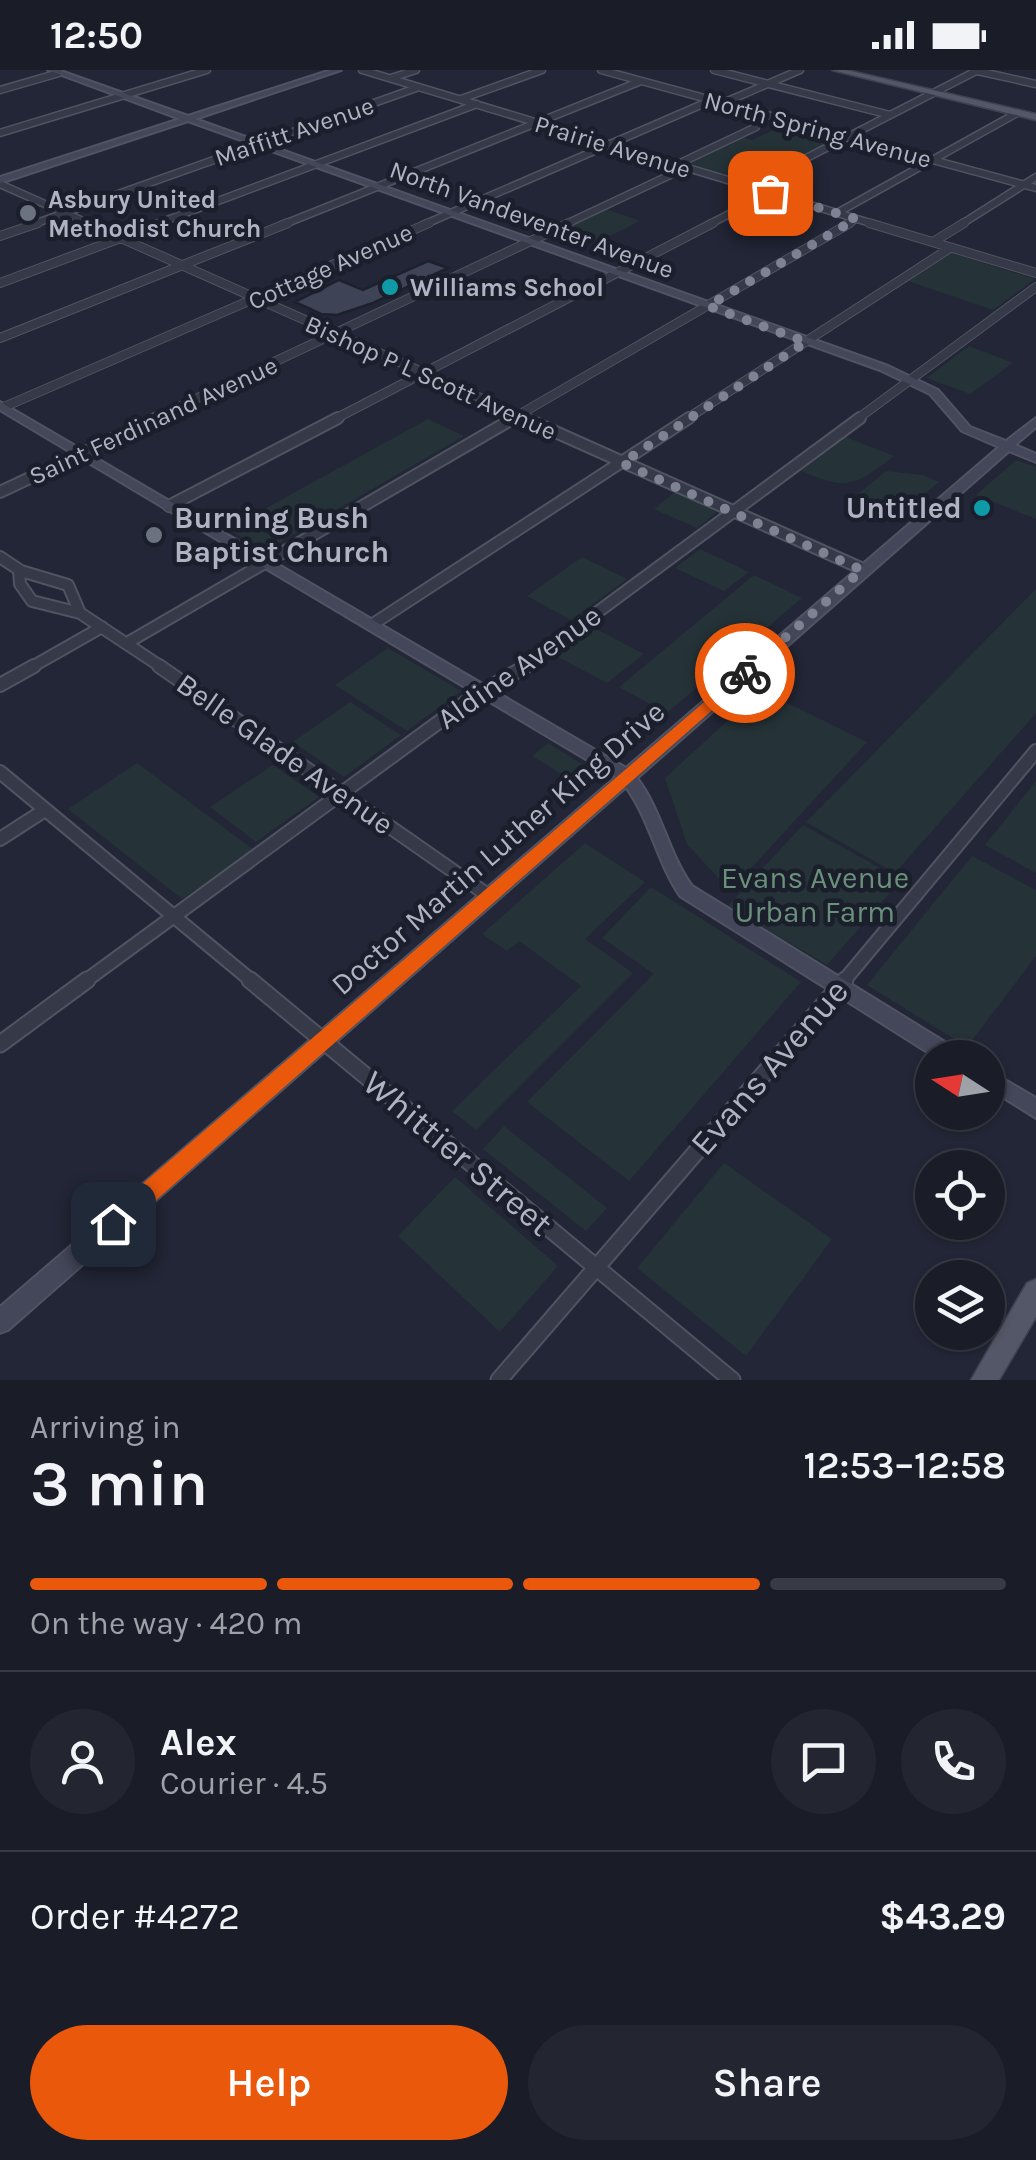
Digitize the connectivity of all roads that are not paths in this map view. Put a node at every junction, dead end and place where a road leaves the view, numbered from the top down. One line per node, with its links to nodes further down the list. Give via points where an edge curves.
1 (207, 70): 19 (street)
2 (338, 70): 27 (main road)
3 (362, 70): 12 (street, Prairie Avenue)
4 (416, 70): 12 (street)
5 (542, 70): 20 (street)
6 (600, 70): 13 (street, North Spring Avenue)
7 (714, 70): 14 (street)
8 (800, 70): 14 (street)
9 (836, 70): 18 (main road)
10 (976, 70): 15 (street); 18 (street)
11 (55, 72): 17 (street); 19 (main road, North Vandeventer Avenue)
12 (391, 78): 16 (street, Prairie Avenue)
13 (641, 81): 21 (street, North Spring Avenue); 28 (street)
14 (768, 84): 22 (street); 25 (street)
15 (1036, 84)
16 (419, 87): 20 (street, Prairie Avenue); 32 (street, Maffitt Avenue)
17 (0, 90)
18 (934, 93): 24 (main road); 25 (street)
19 (123, 96): 27 (main road, North Vandeventer Avenue); 30 (street)
20 (460, 100): 23 (street, Prairie Avenue)
21 (712, 100): 22 (street, North Spring Avenue); 33 (street, Cottage Avenue)
22 (723, 103): 31 (street, North Spring Avenue)
23 (476, 104): 28 (street, Prairie Avenue); 35 (street)
24 (1017, 113): 26 (main road); 34 (street)
25 (890, 115): 31 (street)
26 (1036, 117)
27 (186, 119): 32 (main road, North Vandeventer Avenue); 38 (main road)
28 (536, 123): 33 (street, Prairie Avenue); 40 (street)
29 (756, 127): 36 (street, Saint Ferdinand Avenue)
30 (0, 132)
31 (847, 137): 34 (street, North Spring Avenue); 41 (street)
32 (258, 144): 35 (main road, North Vandeventer Avenue); 45 (street, Maffitt Avenue)
33 (609, 144): 36 (street, Prairie Avenue); 46 (street, Cottage Avenue)
34 (932, 160): 39 (street, North Spring Avenue); 44 (street)
35 (314, 164): 40 (main road, North Vandeventer Avenue); 49 (street)
36 (680, 166): 41 (street, Prairie Avenue); 50 (street, Saint Ferdinand Avenue)
37 (1036, 177): 39 (street)
38 (0, 182): 45 (street, Bishop P L Scott Avenue)
39 (1024, 184): 42 (street, North Spring Avenue); 51 (street)
40 (376, 187): 46 (main road, North Vandeventer Avenue); 53 (street)
41 (750, 187): 43 (street, Prairie Avenue)
42 (1036, 188)
43 (770, 193): 44 (street, Prairie Avenue); 54 (street)
44 (837, 213): 47 (street, Prairie Avenue)
45 (63, 214): 48 (street, Maffitt Avenue); 49 (street, Bishop P L Scott Avenue)
46 (450, 214): 50 (main road, North Vandeventer Avenue); 58 (street, Cottage Avenue)
47 (856, 219): 51 (street, Prairie Avenue); 59 (street)
48 (0, 236)
49 (118, 238): 53 (street, Bishop P L Scott Avenue); 56 (street)
50 (530, 242): 54 (main road, North Vandeventer Avenue); 60 (street, Saint Ferdinand Avenue)
51 (933, 242): 52 (street, Prairie Avenue)
52 (950, 248): 55 (street, Prairie Avenue); 62 (street)
53 (180, 265): 58 (street, Bishop P L Scott Avenue); 61 (street)
54 (616, 273): 59 (main road, North Vandeventer Avenue); 63 (street)
55 (1036, 273)
56 (0, 282)
57 (1036, 287): 64 (street, Aldine Avenue)
58 (255, 298): 60 (street, Bishop P L Scott Avenue); 65 (street, Cottage Avenue)
59 (708, 306): 62 (main road, North Vandeventer Avenue); 66 (street)
60 (336, 334): 63 (street, Bishop P L Scott Avenue); 69 (street, Saint Ferdinand Avenue)
61 (0, 338)
62 (806, 342): 64 (main road, North Vandeventer Avenue); 71 (street)
63 (425, 374): 66 (street, Bishop P L Scott Avenue); 73 (street)
64 (912, 379): 68 (main road, North Vandeventer Avenue, via 934,392 966,430); 74 (street, Aldine Avenue)
65 (2, 406): 69 (main road)
66 (519, 416): 71 (street, Bishop P L Scott Avenue); 76 (street)
67 (1036, 421): 68 (main road, Doctor Martin Luther King Drive)
68 (1006, 447): 70 (main road, North Vandeventer Avenue); 78 (main road, Doctor Martin Luther King Drive)
69 (81, 454): 72 (street, Saint Ferdinand Avenue); 73 (main road)
70 (1036, 458)
71 (622, 463): 74 (street, Bishop P L Scott Avenue); 80 (street)
72 (0, 492)
73 (169, 506): 76 (main road)
74 (734, 512): 78 (street, Bishop P L Scott Avenue); 84 (street, Aldine Avenue)
75 (0, 557): 77 (street, Belle Glade Avenue)
76 (265, 563): 80 (main road); 82 (street)
77 (19, 570): 79 (street, Belle Glade Avenue, via 66,582); 79 (street, Belle Glade Avenue, via 32,600)
78 (862, 570): 87 (main road, Doctor Martin Luther King Drive)
79 (80, 612): 81 (street, Belle Glade Avenue)
80 (374, 624): 84 (main road)
81 (102, 627): 82 (street, Belle Glade Avenue); 83 (street)
82 (127, 643): 88 (street, Belle Glade Avenue)
83 (0, 685)
84 (486, 690): 87 (main road); 88 (street, Aldine Avenue)
85 (1036, 751): 93 (street, Evans Avenue)
86 (0, 772): 89 (street, Whittier Street)
87 (628, 776): 91 (main road, Doctor Martin Luther King Drive); 93 (main road, via 672,874 686,890)
88 (343, 794): 91 (street, Belle Glade Avenue); 92 (street, Aldine Avenue)
89 (45, 810): 90 (street); 92 (street, Whittier Street)
90 (0, 839)
91 (489, 896): 95 (main road, Doctor Martin Luther King Drive)
92 (174, 916): 95 (street, Whittier Street); 96 (street, Aldine Avenue)
93 (840, 986): 94 (main road); 99 (street, Evans Avenue)
94 (926, 1040)
95 (323, 1041): 99 (street, Whittier Street); 101 (main road, Doctor Martin Luther King Drive)
96 (0, 1044)
97 (1005, 1089): 98 (main road)
98 (1036, 1109)
99 (596, 1267): 102 (street, Evans Avenue); 103 (street, Whittier Street)
100 (1036, 1292): 104 (main road)
101 (0, 1322)
102 (498, 1380)
103 (732, 1380)
104 (984, 1380)

